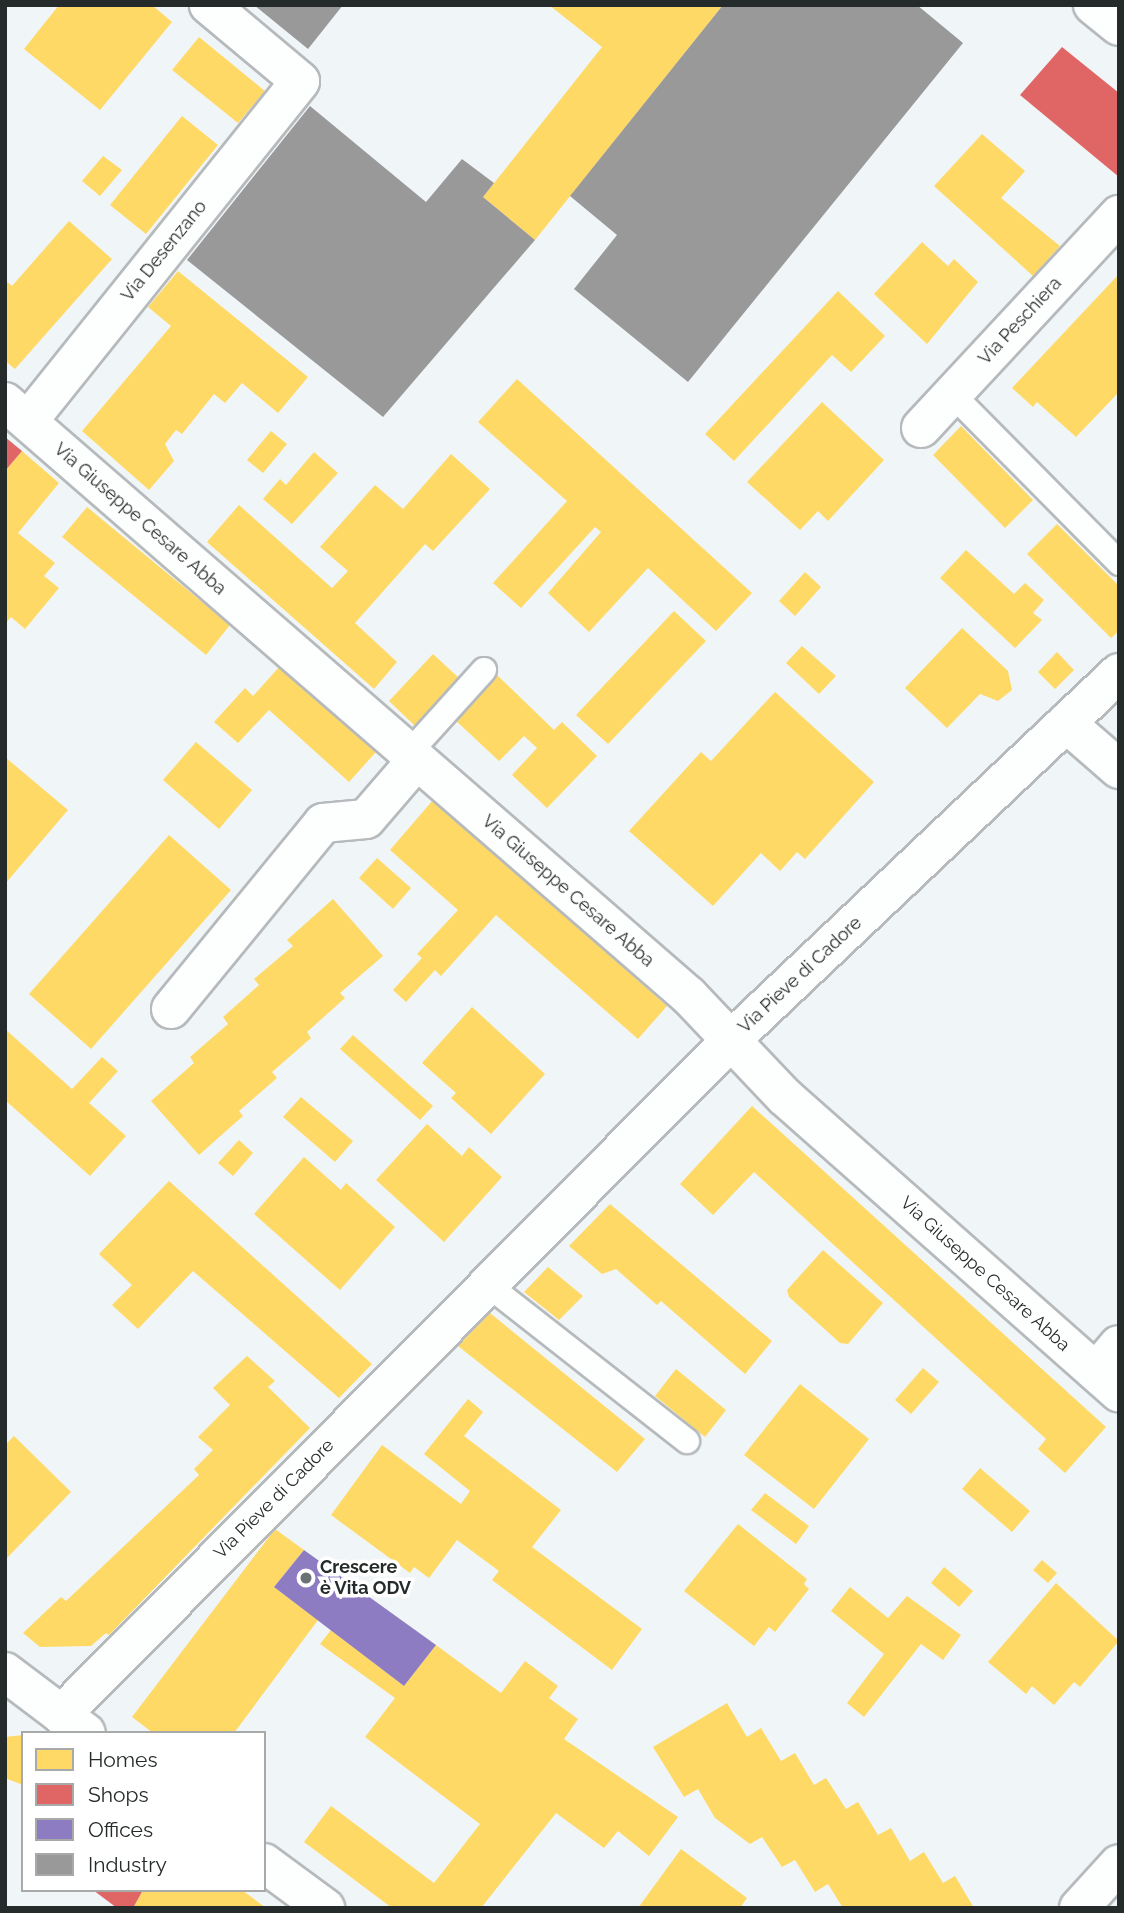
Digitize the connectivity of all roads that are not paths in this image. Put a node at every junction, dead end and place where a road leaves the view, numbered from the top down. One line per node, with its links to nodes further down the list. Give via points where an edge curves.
1 (209, 5): 6 (street, Via Desenzano, via 300,80)
2 (1093, 5): 3 (street)
3 (1119, 26)
4 (1119, 215): 5 (street, Via Peschiera)
5 (952, 394): 7 (street, Via Peschiera); 8 (lane)
6 (17, 412): 12 (street, Via Giuseppe Cesare Abba)
7 (921, 428)
8 (1119, 563)
9 (484, 670): 12 (lane)
10 (1119, 673): 11 (street, Via Pieve di Cadore)
11 (1066, 723): 13 (street); 15 (street, Via Pieve di Cadore)
12 (413, 756): 14 (street, via 366,819 323,822); 15 (street, Via Giuseppe Cesare Abba, via 689,996)
13 (1119, 769)
14 (171, 1009)
15 (731, 1040): 16 (street, Via Pieve di Cadore); 17 (street, Via Giuseppe Cesare Abba, via 785,1097)
16 (488, 1284): 18 (lane); 20 (street, Via Pieve di Cadore)
17 (1111, 1370)
18 (687, 1441)
19 (5, 1672): 20 (street)
20 (73, 1724)
21 (266, 1864): 23 (street)
22 (1119, 1864): 24 (street)
23 (325, 1908)
24 (1080, 1908)

